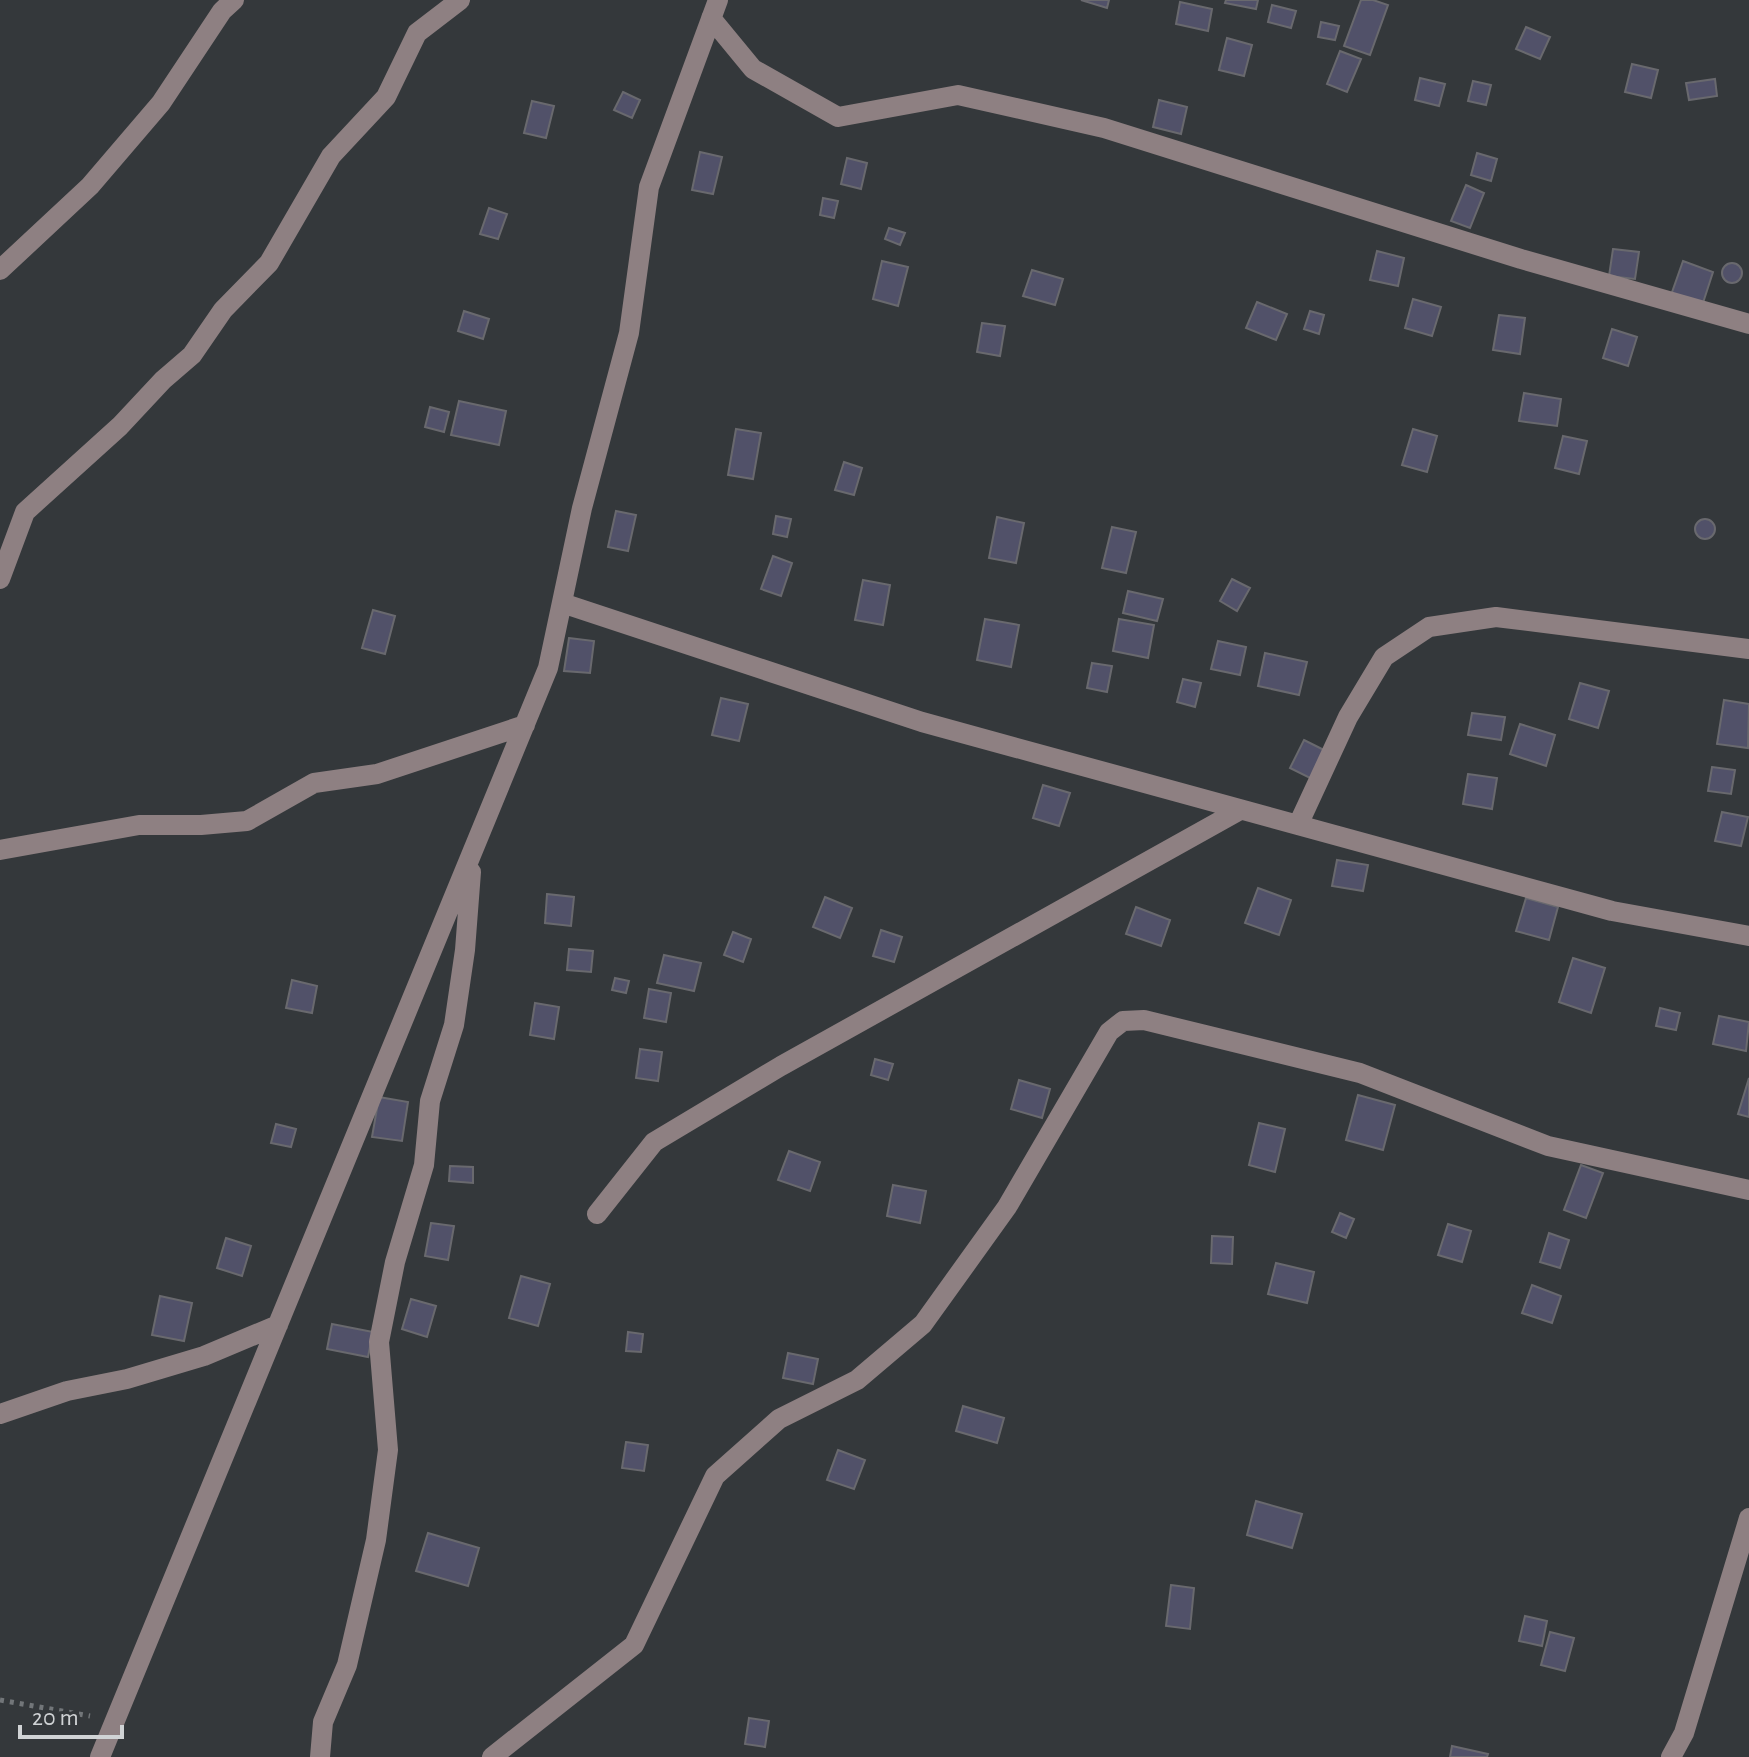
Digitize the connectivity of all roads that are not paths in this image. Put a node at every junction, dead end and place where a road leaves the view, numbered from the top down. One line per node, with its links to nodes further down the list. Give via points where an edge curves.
1 (234, 0): 4 (street, via 161,103 90,186)
2 (460, 0): 6 (street, via 417,33 386,97 331,156 269,263 223,310 192,355 25,512)
3 (715, 9): 5 (street, via 753,69 838,117 958,95 1104,128 1521,259); 7 (street, via 649,187 629,333)
4 (0, 270)
5 (1749, 324)
6 (0, 579)
7 (562, 603): 9 (street, via 548,668); 10 (street, via 922,722)
8 (1749, 649): 11 (street, via 1496,617 1429,627 1384,657 1348,717)
9 (525, 725): 12 (street, via 377,774 314,783 247,821 139,825); 13 (street)
10 (1240, 810): 11 (street); 16 (street, via 654,1142)
11 (1298, 825): 14 (street, via 1612,911)
12 (0, 850)
13 (473, 852): 17 (street); 21 (street, via 454,1025 430,1101 424,1165 395,1262 379,1342 388,1450 376,1540 347,1665 323,1722)
14 (1749, 936)
15 (1749, 1190): 22 (street, via 1548,1146 1360,1073 1144,1020 1123,1021 1109,1032 1007,1207 923,1324 857,1380 779,1419 715,1476 634,1645)
16 (597, 1214)
17 (278, 1325): 18 (street, via 204,1356); 20 (street)
18 (0, 1414)
19 (1749, 1518): 23 (street, via 1684,1733)
20 (100, 1757)
21 (320, 1757)
22 (492, 1757)
23 (1671, 1757)

